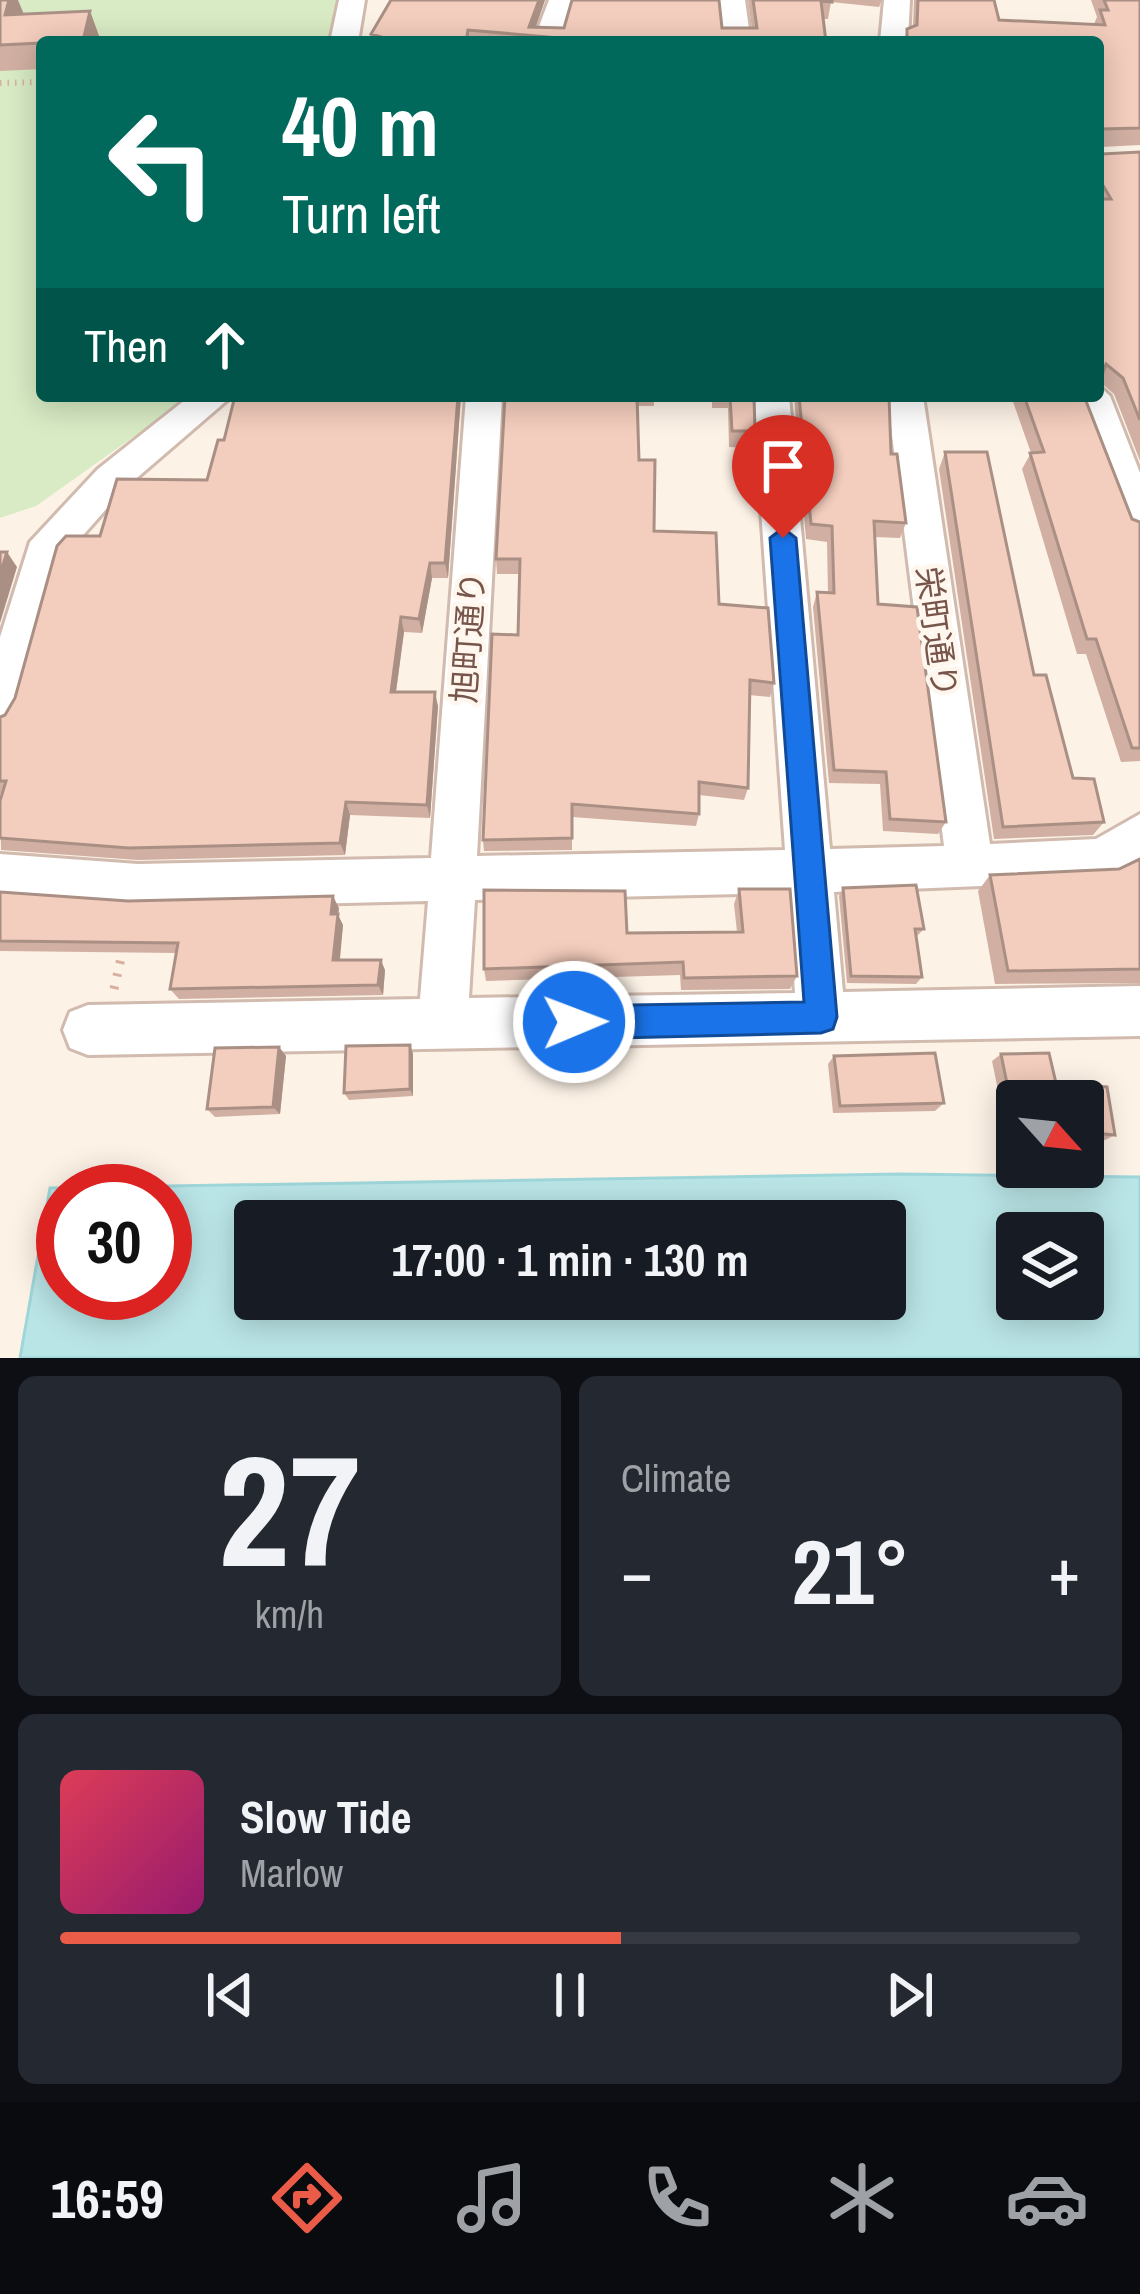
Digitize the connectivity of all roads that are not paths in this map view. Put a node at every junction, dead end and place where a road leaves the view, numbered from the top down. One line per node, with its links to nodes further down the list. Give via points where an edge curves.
1 (352, 0): 5 (street)
2 (562, 0): 6 (street)
3 (732, 0): 7 (street)
4 (897, 0): 8 (street)
5 (345, 36)
6 (549, 36)
7 (736, 36)
8 (895, 36)
9 (207, 402): 15 (street, via 111,479 44,553)
10 (484, 402): 20 (street, 旭町通り)
11 (772, 402): 18 (street)
12 (906, 402): 17 (street, 栄町通り)
13 (1094, 402): 14 (street)
14 (1140, 522)
15 (0, 711)
16 (1140, 836): 17 (street, via 1103,860)
17 (970, 867): 18 (street)
18 (811, 870): 20 (street); 22 (street)
19 (0, 876): 20 (street, via 138,886)
20 (453, 878): 23 (street, 旭町通り)
21 (1140, 1011): 22 (street)
22 (821, 1017): 23 (street)
23 (443, 1025): 24 (street)
24 (96, 1030)

